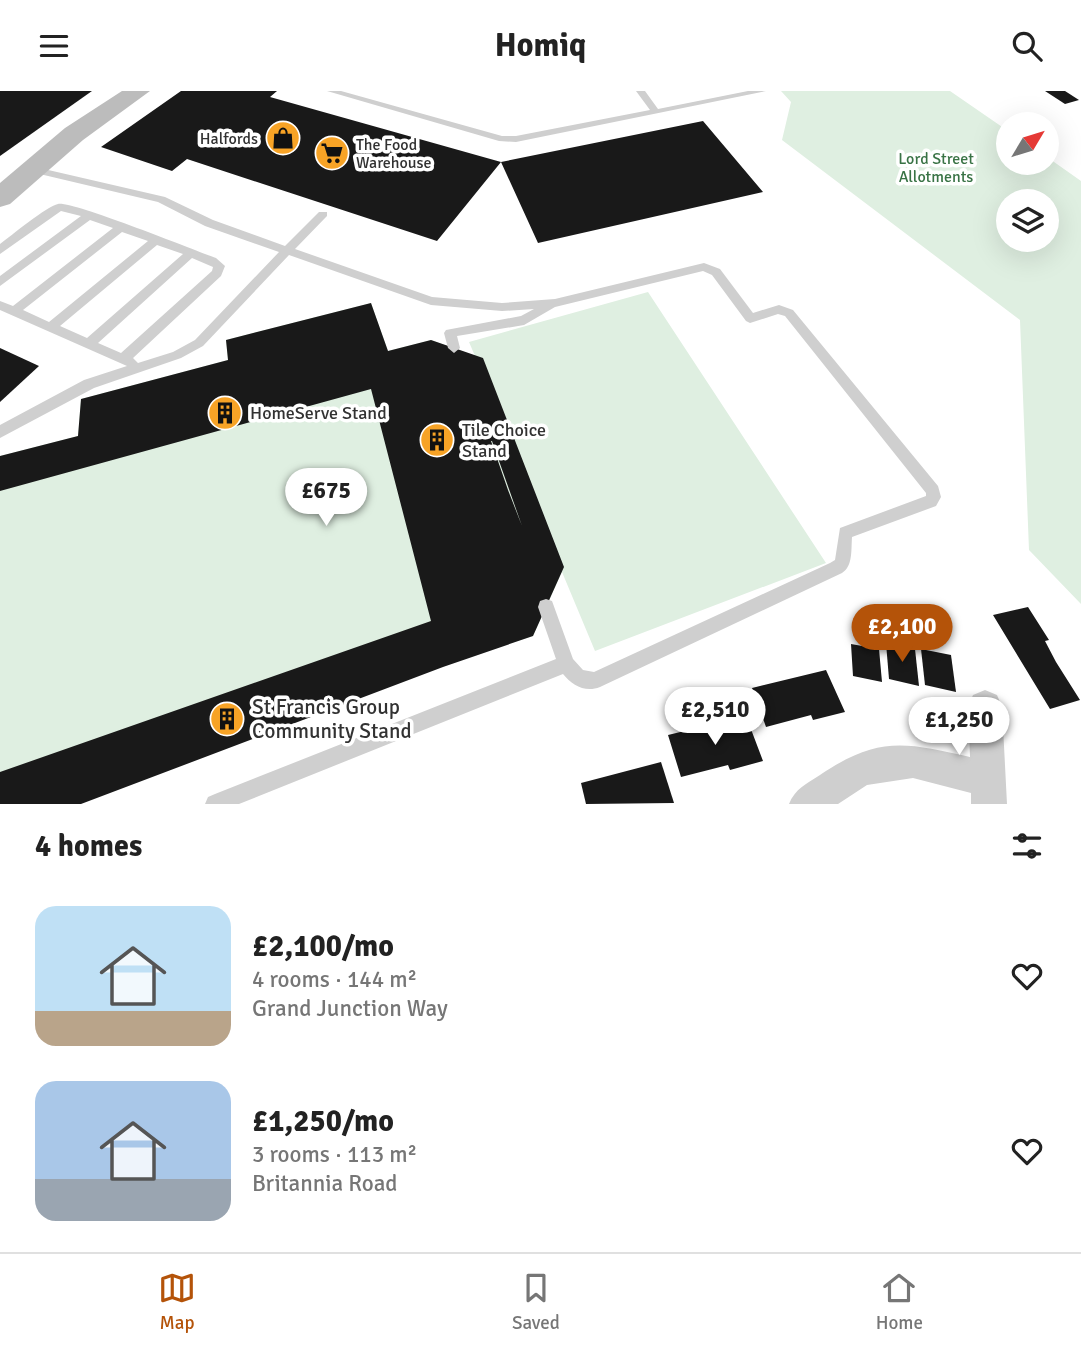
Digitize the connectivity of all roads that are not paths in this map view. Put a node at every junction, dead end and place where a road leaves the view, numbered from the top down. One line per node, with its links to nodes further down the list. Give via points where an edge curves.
1 (138, 91): 6 (street)
2 (331, 91): 5 (lane, via 502,139)
3 (639, 91): 5 (lane)
4 (762, 91): 5 (lane)
5 (656, 112)
6 (31, 169): 7 (street); 13 (lane, via 162,199 209,223)
7 (0, 198)
8 (323, 214): 13 (lane)
9 (89, 215): 10 (lane); 12 (lane, via 60,207); 15 (lane)
10 (121, 227): 11 (lane); 18 (lane)
11 (156, 240): 14 (lane); 19 (lane)
12 (0, 250)
13 (287, 251): 16 (lane, via 430,301 502,307); 23 (lane, via 199,343)
14 (191, 253): 20 (lane); 22 (lane, via 219,266 217,273)
15 (0, 282)
16 (555, 303): 21 (lane, via 524,320 450,333); 26 (lane, via 710,268 750,318 779,309 789,313 934,497 845,533 842,564 836,568 594,681 578,678)
17 (0, 305): 18 (lane)
18 (14, 311): 19 (lane)
19 (51, 327): 20 (lane)
20 (88, 344): 22 (lane)
21 (454, 348)
22 (123, 359): 23 (lane)
23 (139, 367): 24 (lane, via 89,384)
24 (0, 432)
25 (546, 607): 26 (lane)
26 (566, 664): 29 (lane)
27 (985, 706): 28 (street)
28 (988, 791): 30 (street, via 913,761 861,768)
29 (215, 804)
30 (807, 804)

